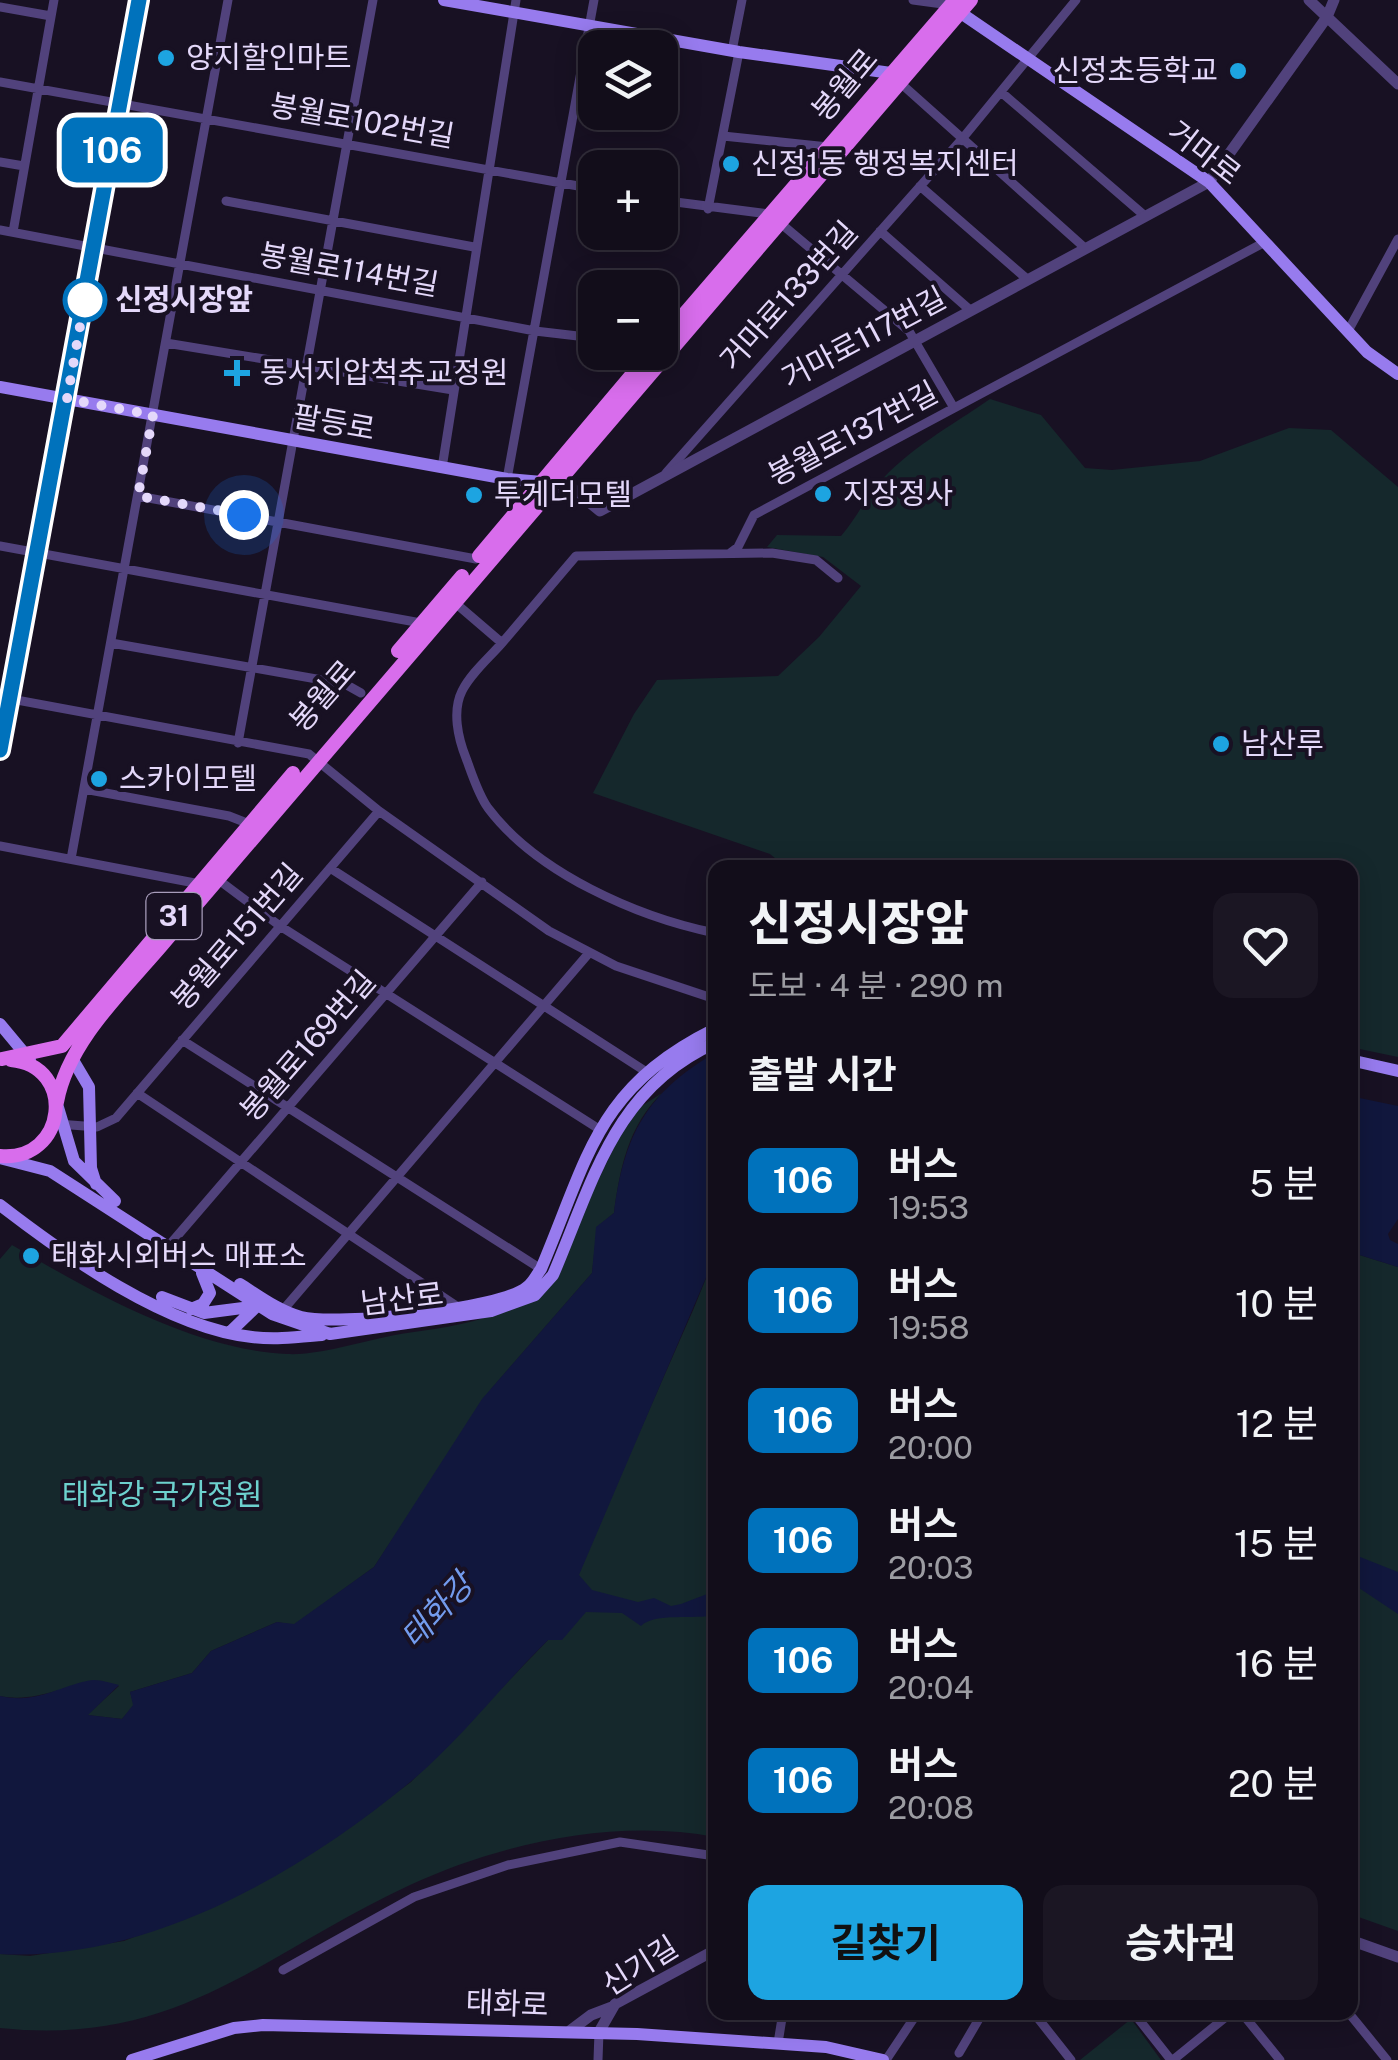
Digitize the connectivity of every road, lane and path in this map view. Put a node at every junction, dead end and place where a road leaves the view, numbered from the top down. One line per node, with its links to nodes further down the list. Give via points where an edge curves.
1 (54, 0): 16 (street)
2 (138, 0): 26 (main road)
3 (228, 0): 27 (street)
4 (373, 0): 30 (street)
5 (444, 0): 14 (main road)
6 (594, 0): 18 (street)
7 (742, 0): 19 (street)
8 (913, 0): 15 (street)
9 (971, 0): 15 (main road, 봉월로)
10 (1076, 0): 20 (street, 거마로133번길)
11 (1309, 0): 17 (street)
12 (1334, 0): 17 (street)
13 (0, 6): 16 (street)
14 (515, 6): 18 (main road); 34 (street)
15 (955, 6): 20 (main road, 거마로); 21 (main road, 봉월로)
16 (52, 16): 24 (street)
17 (1327, 17): 23 (street); 36 (street)
18 (590, 26): 19 (main road); 35 (street)
19 (736, 52): 21 (main road); 28 (street)
20 (1026, 59): 25 (street, 거마로133번길); 36 (main road, 거마로)
21 (895, 78): 29 (street); 31 (main road, 봉월로); 43 (main road)
22 (0, 82): 24 (street, 봉월로102번길)
23 (1398, 84)
24 (38, 90): 26 (street, 봉월로102번길); 33 (street)
25 (1000, 92): 29 (street, 거마로133번길); 42 (street)
26 (120, 105): 27 (street, 봉월로102번길); 53 (main road)
27 (206, 118): 30 (street, 봉월로102번길); 54 (street)
28 (723, 136): 31 (street); 41 (street)
29 (962, 139): 38 (street, 거마로133번길); 52 (street)
30 (347, 146): 34 (street, 봉월로102번길); 44 (street)
31 (828, 147): 43 (main road, 봉월로)
32 (0, 162): 33 (street)
33 (24, 166): 47 (street)
34 (487, 168): 35 (street, 봉월로102번길); 51 (street)
35 (561, 182): 37 (street, 봉월로102번길); 61 (street)
36 (1209, 182): 42 (street, 거마로117번길); 49 (main road, 거마로)
37 (578, 185)
38 (920, 186): 46 (street, 거마로133번길); 56 (street)
39 (226, 201): 44 (street)
40 (678, 203): 41 (street)
41 (708, 209): 43 (street)
42 (1145, 216): 52 (street, 거마로117번길)
43 (774, 218): 50 (main road, 봉월로); 55 (street)
44 (333, 220): 51 (street); 57 (street)
45 (0, 230): 47 (street, 봉월로114번길)
46 (880, 231): 55 (street, 거마로133번길); 58 (street)
47 (13, 232): 53 (street, 봉월로114번길)
48 (1398, 239): 62 (street)
49 (1264, 242): 62 (main road, 거마로); 72 (street, 봉월로137번길)
50 (752, 243): 60 (main road, 봉월로); 77 (main road)
51 (474, 246): 59 (street)
52 (1086, 248): 56 (street, 거마로117번길)
53 (94, 250): 54 (street, 봉월로114번길); 71 (main road)
54 (180, 266): 57 (street, 봉월로114번길); 65 (street)
55 (841, 275): 64 (street); 76 (street, 거마로133번길)
56 (1027, 279): 58 (street, 거마로117번길)
57 (320, 291): 59 (street, 봉월로114번길); 66 (street)
58 (970, 310): 64 (street, 거마로117번길)
59 (464, 316): 61 (street, 봉월로114번길); 70 (street)
60 (678, 323)
61 (535, 330): 63 (street, 봉월로114번길); 78 (street)
62 (1348, 331): 68 (main road, 거마로)
63 (578, 336)
64 (915, 339): 72 (street); 76 (street, 거마로117번길)
65 (166, 343): 66 (street); 73 (street)
66 (307, 367): 70 (street); 74 (street)
67 (637, 370): 77 (main road, 봉월로)
68 (1398, 374)
69 (0, 387): 71 (main road, 팔등로)
70 (453, 390): 75 (street)
71 (67, 399): 73 (main road, 팔등로); 82 (main road)
72 (954, 408): 83 (street, 봉월로137번길, via 754,515)
73 (153, 415): 74 (main road, 팔등로); 79 (street)
74 (294, 441): 75 (main road, 팔등로); 80 (street)
75 (442, 468): 78 (main road, 팔등로)
76 (666, 473): 77 (street, 거마로117번길, via 600,511)
77 (551, 477): 78 (main road, 팔등로); 84 (main road, 봉월로); 88 (main road)
78 (506, 479)
79 (138, 496): 80 (street); 85 (street)
80 (280, 521): 84 (street); 87 (street)
81 (0, 546): 82 (street)
82 (38, 552): 85 (street); 94 (main road)
83 (730, 552): 86 (street, via 816,560); 90 (street, via 576,556)
84 (476, 559): 88 (main road, 봉월로)
85 (124, 569): 87 (street); 91 (street)
86 (838, 578)
87 (268, 596): 89 (street); 92 (street)
88 (449, 598): 89 (main road, 봉월로); 90 (street); 98 (main road)
89 (421, 623): 93 (main road, 봉월로)
90 (502, 643): 108 (street, via 458,702 462,748 487,806 563,870 657,915)
91 (111, 644): 92 (street); 95 (street)
92 (253, 669): 93 (street, via 345,684); 96 (street)
93 (361, 693): 98 (main road, 봉월로)
94 (5, 698): 95 (street); 97 (main road)
95 (98, 716): 96 (street); 99 (street)
96 (238, 744): 98 (street)
97 (0, 750)
98 (313, 756): 100 (street); 101 (main road)
99 (84, 788): 101 (street); 103 (street)
100 (379, 810): 104 (street, 봉월로151번길); 106 (street)
101 (254, 827): 105 (main road)
102 (0, 846): 103 (street)
103 (71, 859): 105 (street)
104 (330, 868): 107 (street, 봉월로151번길); 109 (street)
105 (209, 879): 107 (street); 118 (main road, 31, via 62,1046); 120 (main road)
106 (479, 880): 109 (street, 봉월로169번길); 110 (street)
107 (280, 926): 111 (street); 116 (street, 봉월로151번길)
108 (708, 931)
109 (436, 937): 111 (street, 봉월로169번길); 113 (street)
110 (588, 953): 112 (street); 113 (street)
111 (386, 994): 121 (street); 128 (street, 봉월로169번길)
112 (708, 996)
113 (542, 1008): 121 (street); 124 (street)
114 (0, 1024): 118 (main road)
115 (708, 1033): 124 (main road)
116 (182, 1040): 126 (street, 봉월로151번길); 128 (street)
117 (708, 1047): 147 (main road, 남산로, via 656,1080 625,1114 552,1276 534,1295 491,1312)
118 (23, 1053): 119 (main road); 123 (main road)
119 (1, 1060): 123 (main road)
120 (73, 1060): 127 (main road); 130 (main road, via 89,1088)
121 (494, 1063): 131 (street); 134 (street)
122 (1358, 1065): 125 (main road)
123 (38, 1069): 127 (main road)
124 (645, 1070): 131 (main road)
125 (1398, 1074)
126 (137, 1093): 130 (street, 봉월로151번길, via 116,1118); 133 (street)
127 (57, 1103): 129 (main road)
128 (288, 1108): 133 (street, 봉월로169번길); 134 (street)
129 (59, 1124): 130 (street); 132 (main road, via 29,1153); 135 (main road, 남산로, via 74,1160)
130 (91, 1126): 135 (main road)
131 (599, 1129): 140 (main road)
132 (0, 1157): 139 (main road, 남산로, via 50,1171)
133 (239, 1164): 137 (street); 138 (street, 봉월로169번길)
134 (396, 1178): 137 (street); 140 (street)
135 (96, 1186): 138 (main road, 남산로)
136 (0, 1205): 141 (main road)
137 (347, 1235): 143 (street); 144 (street)
138 (172, 1242): 142 (main road, 남산로)
139 (190, 1260): 142 (main road, 남산로); 145 (main road, via 210,1286 203,1304)
140 (542, 1269): 144 (main road, 남산로, via 528,1287)
141 (121, 1286): 145 (main road, via 146,1289); 146 (main road)
142 (257, 1300): 143 (main road, 남산로); 145 (main road, 남산로, via 214,1313); 146 (main road); 147 (main road, 남산로, via 302,1327)
143 (280, 1308): 144 (main road, 남산로, via 322,1320)
144 (461, 1308)
145 (189, 1310)
146 (229, 1333): 147 (main road)
147 (330, 1334)
148 (708, 1855): 152 (street, via 620,1842 508,1864 414,1897)
149 (1358, 1943): 151 (street)
150 (708, 1954): 153 (street, 신기길)
151 (1398, 1957)
152 (284, 1970)
153 (612, 2007): 162 (street); 163 (street, 신기길)
154 (782, 2020): 164 (street)
155 (912, 2020): 168 (street)
156 (978, 2020): 165 (street)
157 (1039, 2020): 169 (street)
158 (1139, 2020): 170 (street)
159 (1222, 2020): 170 (street)
160 (1248, 2020): 171 (street)
161 (1354, 2020): 172 (street)
162 (571, 2030): 163 (main road, 태화로); 166 (main road, 태화로, via 263,2024)
163 (599, 2032): 164 (main road, 태화로); 167 (street)
164 (778, 2043): 168 (main road, 태화로)
165 (959, 2052)
166 (132, 2060)
167 (598, 2060)
168 (884, 2060)
169 (1071, 2060)
170 (1172, 2060)
171 (1280, 2060)
172 (1387, 2060)

